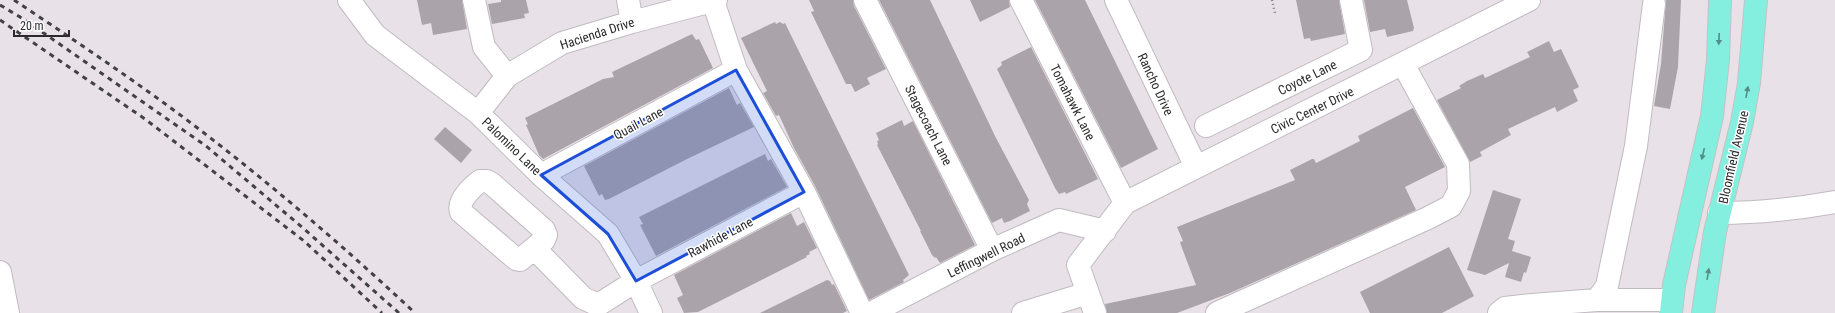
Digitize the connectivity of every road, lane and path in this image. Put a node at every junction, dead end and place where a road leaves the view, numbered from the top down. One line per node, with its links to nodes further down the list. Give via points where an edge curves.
1 (349, 0): 19 (street, Palomino Lane, via 375,35)
2 (474, 0): 18 (street, via 484,47)
3 (628, 0): 15 (street)
4 (865, 0): 30 (street, Stagecoach Lane)
5 (1021, 0): 25 (street, Tomahawk Lane)
6 (1116, 0): 21 (street, Rancho Drive)
7 (1272, 0): 14 (path)
8 (1351, 0): 20 (street, Coyote Lane, via 1362,50)
9 (1529, 0): 16 (street, Civic Center Drive)
10 (1720, 0): 26 (main road, one-way to 26, via 1718,60 1712,116)
11 (1756, 0): 27 (main road, Bloomfield Avenue, one-way to 11, via 1743,114)
12 (714, 1): 15 (street, Hacienda Drive); 17 (street)
13 (1654, 4): 33 (street, via 1636,146 1607,286)
14 (1275, 13)
15 (632, 22): 18 (street, Hacienda Drive, via 562,43)
16 (1403, 64): 21 (street, Civic Center Drive); 42 (street, via 1458,164 1459,191 1451,206)
17 (736, 70): 22 (street, Quail Lane); 23 (street)
18 (507, 76): 19 (street, Hacienda Drive)
19 (478, 113): 22 (street, Palomino Lane)
20 (1206, 126)
21 (1196, 167): 25 (street, Civic Center Drive)
22 (541, 175): 32 (street, Palomino Lane, via 608,234)
23 (804, 192): 32 (street, Rawhide Lane); 39 (street)
24 (1835, 202): 27 (street, via 1761,212)
25 (1125, 203): 28 (street, Civic Center Drive)
26 (1691, 204): 27 (main road); 36 (main road, via 1674,285)
27 (1719, 212): 44 (main road, Bloomfield Avenue, one-way to 27)
28 (1105, 231): 30 (street, Leffingwell Road, via 1059,220); 34 (street, Civic Center Drive, via 1078,265)
29 (534, 249): 32 (street, Rawhide Lane, via 583,298 598,305)
30 (992, 250): 40 (street, Leffingwell Road)
31 (0, 272): 37 (street)
32 (636, 281): 38 (street, Palomino Lane)
33 (1596, 300): 36 (street); 43 (street, via 1505,308)
34 (1091, 303): 35 (street)
35 (1060, 308): 41 (street)
36 (1676, 309)
37 (8, 313)
38 (651, 313)
39 (862, 313)
40 (871, 313)
41 (1023, 313)
42 (1217, 313)
43 (1499, 313)
44 (1703, 313)

